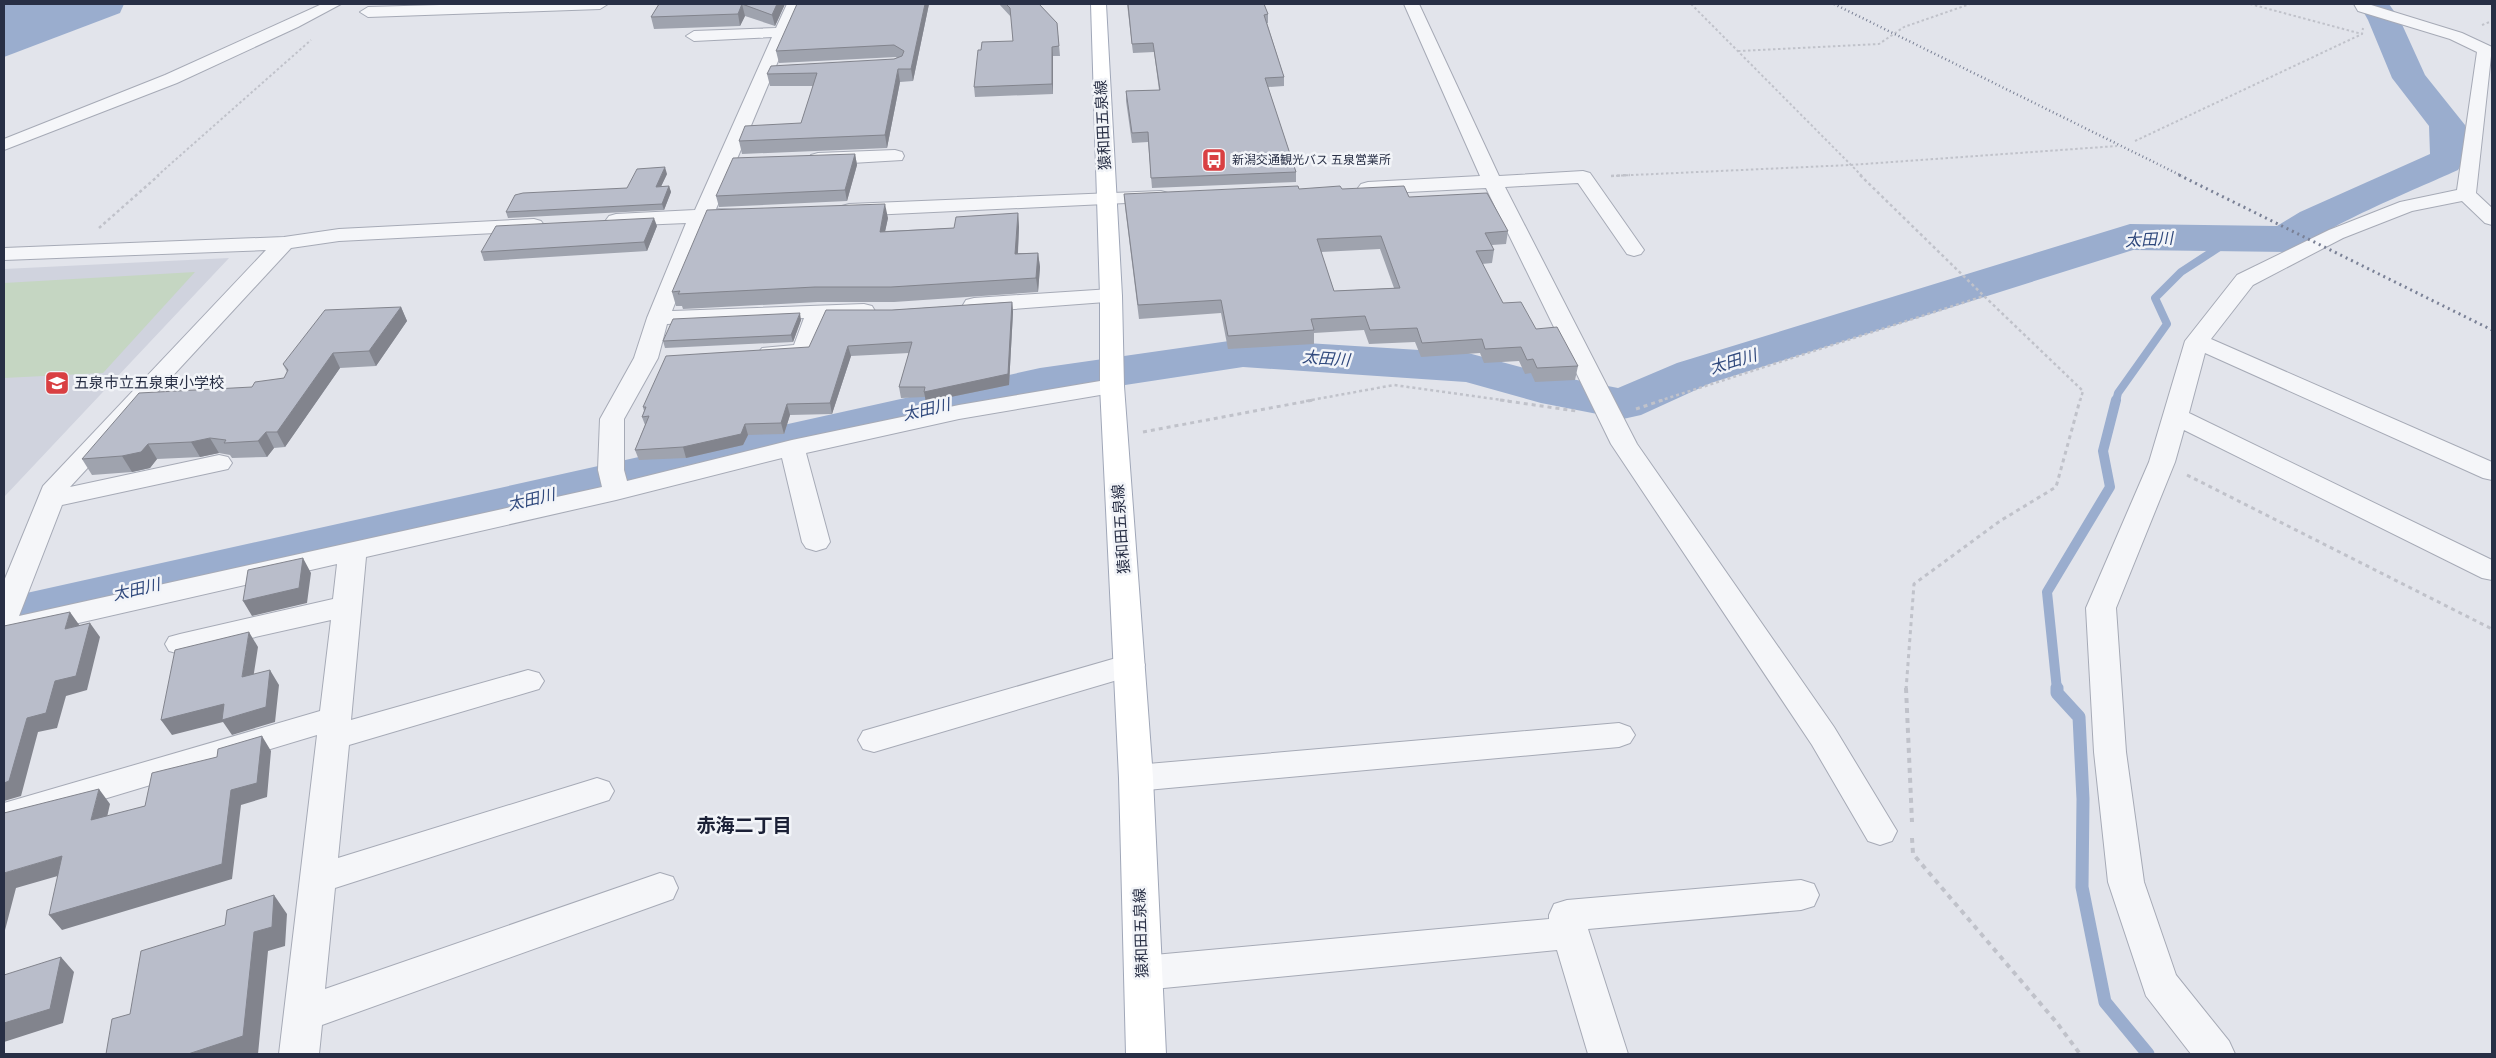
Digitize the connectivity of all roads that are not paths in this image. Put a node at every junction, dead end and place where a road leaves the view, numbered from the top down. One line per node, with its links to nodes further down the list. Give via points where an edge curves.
1 (333, 4): 15 (street, via 153,86)
2 (600, 4): 6 (street)
3 (794, 4): 10 (street)
4 (1098, 4): 24 (main road, 猿和田五泉線)
5 (1411, 4): 20 (street)
6 (552, 5): 7 (street)
7 (466, 6): 9 (street)
8 (2364, 6): 12 (street, via 2456,36)
9 (368, 12)
10 (782, 32): 11 (street); 14 (street)
11 (694, 36)
12 (2489, 52): 22 (street)
13 (784, 70): 14 (street)
14 (765, 71): 19 (street)
15 (4, 145)
16 (895, 156): 17 (street)
17 (796, 159)
18 (747, 161): 19 (street)
19 (727, 162): 27 (street, via 708,207)
20 (1493, 183): 21 (street); 32 (street, via 1583,177); 64 (street, via 1610,406 1624,444 1823,736)
21 (1344, 189)
22 (2466, 194): 28 (street); 39 (street, via 2407,206 2354,227 2245,280)
23 (1176, 197): 24 (street)
24 (1107, 200): 25 (street); 34 (main road, 猿和田五泉線)
25 (829, 211)
26 (759, 214): 27 (street)
27 (700, 216): 29 (street); 38 (street)
28 (2492, 219)
29 (592, 222)
30 (554, 224): 31 (street, via 339,235)
31 (284, 243): 33 (street); 43 (street)
32 (1634, 250)
33 (4, 254)
34 (1111, 296): 35 (street); 41 (main road, 猿和田五泉線)
35 (953, 307)
36 (818, 311): 37 (street); 38 (street); 40 (street, via 803,351)
37 (885, 311)
38 (658, 318): 48 (street, via 656,358 612,419)
39 (2197, 341): 44 (street); 47 (street)
40 (744, 354)
41 (1112, 375): 45 (street); 56 (main road, 猿和田五泉線)
42 (169, 394): 43 (street)
43 (141, 396): 49 (street, via 56,486)
44 (2176, 416): 52 (street); 74 (street, via 2162,462 2101,608 2110,752 2126,882 2160,984)
45 (792, 448): 48 (street); 50 (street)
46 (219, 463): 49 (street)
47 (2492, 472)
48 (614, 481): 51 (street)
49 (51, 499): 54 (street)
50 (816, 542)
51 (353, 551): 53 (street); 54 (street)
52 (2492, 571)
53 (348, 606): 55 (street); 58 (street)
54 (5, 619)
55 (180, 644)
56 (1130, 665): 60 (street); 61 (main road, 猿和田五泉線)
57 (528, 682): 58 (street)
58 (334, 727): 63 (street); 65 (street)
59 (1619, 735): 61 (street)
60 (874, 740)
61 (1136, 778): 69 (main road, 猿和田五泉線)
62 (597, 791): 65 (street)
63 (4, 816)
64 (1880, 831)
65 (317, 879): 70 (street)
66 (660, 888): 70 (street)
67 (1801, 895): 68 (street, via 1567,915)
68 (1570, 933): 69 (street); 73 (street)
69 (1143, 973): 72 (main road, 猿和田五泉線)
70 (302, 1015): 71 (street)
71 (299, 1054)
72 (1146, 1054)
73 (1608, 1054)
74 (2215, 1054)

